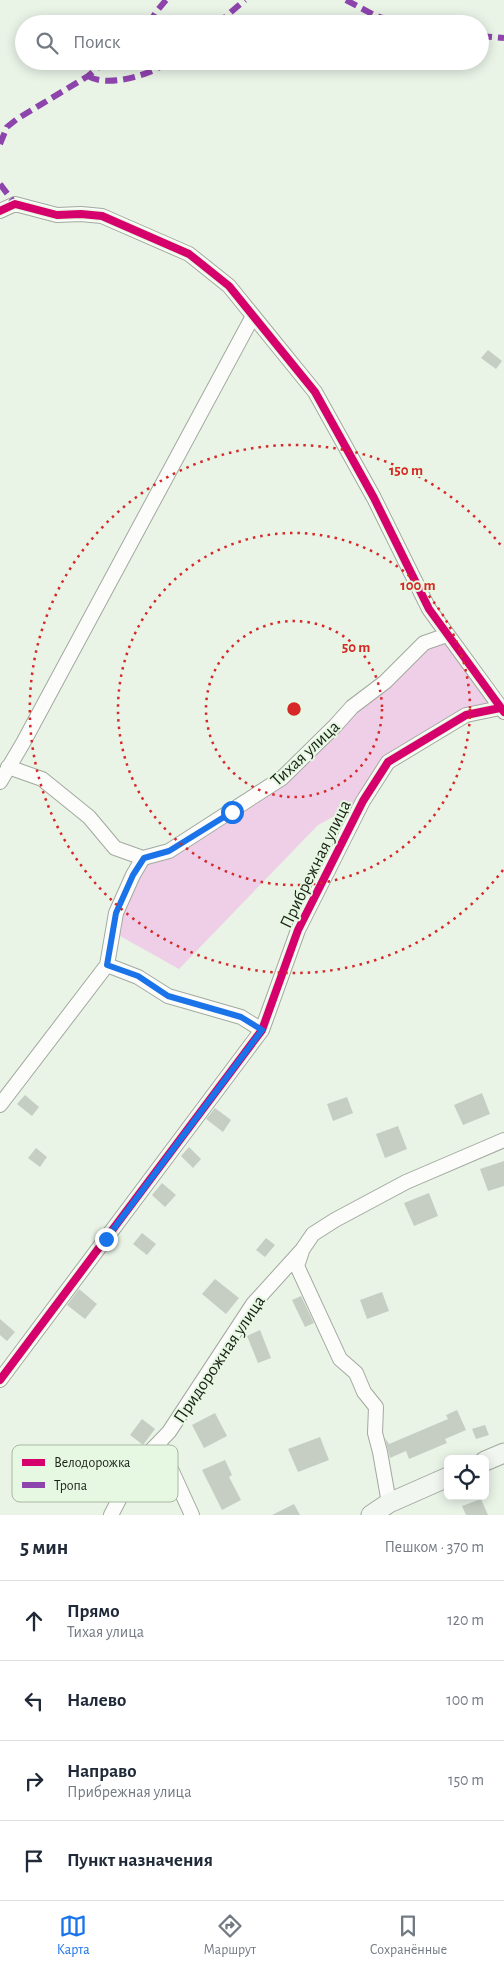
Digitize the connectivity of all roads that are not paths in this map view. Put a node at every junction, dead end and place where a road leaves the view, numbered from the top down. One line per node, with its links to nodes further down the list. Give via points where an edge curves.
1 (0, 211): 2 (street, via 15,204 57,215 102,216 189,254 228,286)
2 (253, 316): 3 (street, via 315,392 374,498 429,609); 5 (street)
3 (447, 635): 4 (street); 7 (street, Тихая улица, via 424,643 385,682 352,707 282,778 169,851)
4 (502, 710): 9 (street, Прибрежная улица, via 466,715 388,762 363,801 298,930)
5 (8, 767): 6 (street); 7 (street, via 42,779 89,817 116,848)
6 (0, 782)
7 (144, 858): 8 (street, via 116,913)
8 (107, 965): 9 (street, via 138,976 168,996 241,1017); 10 (street)
9 (262, 1030): 13 (street, Прибрежная улица)
10 (0, 1105)
11 (504, 1140): 12 (street, Придорожная улица, via 406,1182 335,1220 313,1234)
12 (302, 1250): 14 (street, Придорожная улица, via 253,1304 169,1432); 22 (street, via 297,1266 340,1359 356,1374 376,1407 375,1433)
13 (0, 1380)
14 (159, 1442): 15 (street, Придорожная улица); 16 (street)
15 (156, 1445)
16 (160, 1445)
17 (504, 1453): 18 (street)
18 (489, 1459)
19 (444, 1479): 22 (street)
20 (178, 1484): 24 (street)
21 (118, 1502): 23 (street, Придорожная улица)
22 (389, 1503): 25 (street)
23 (111, 1515)
24 (192, 1515)
25 (371, 1515)

